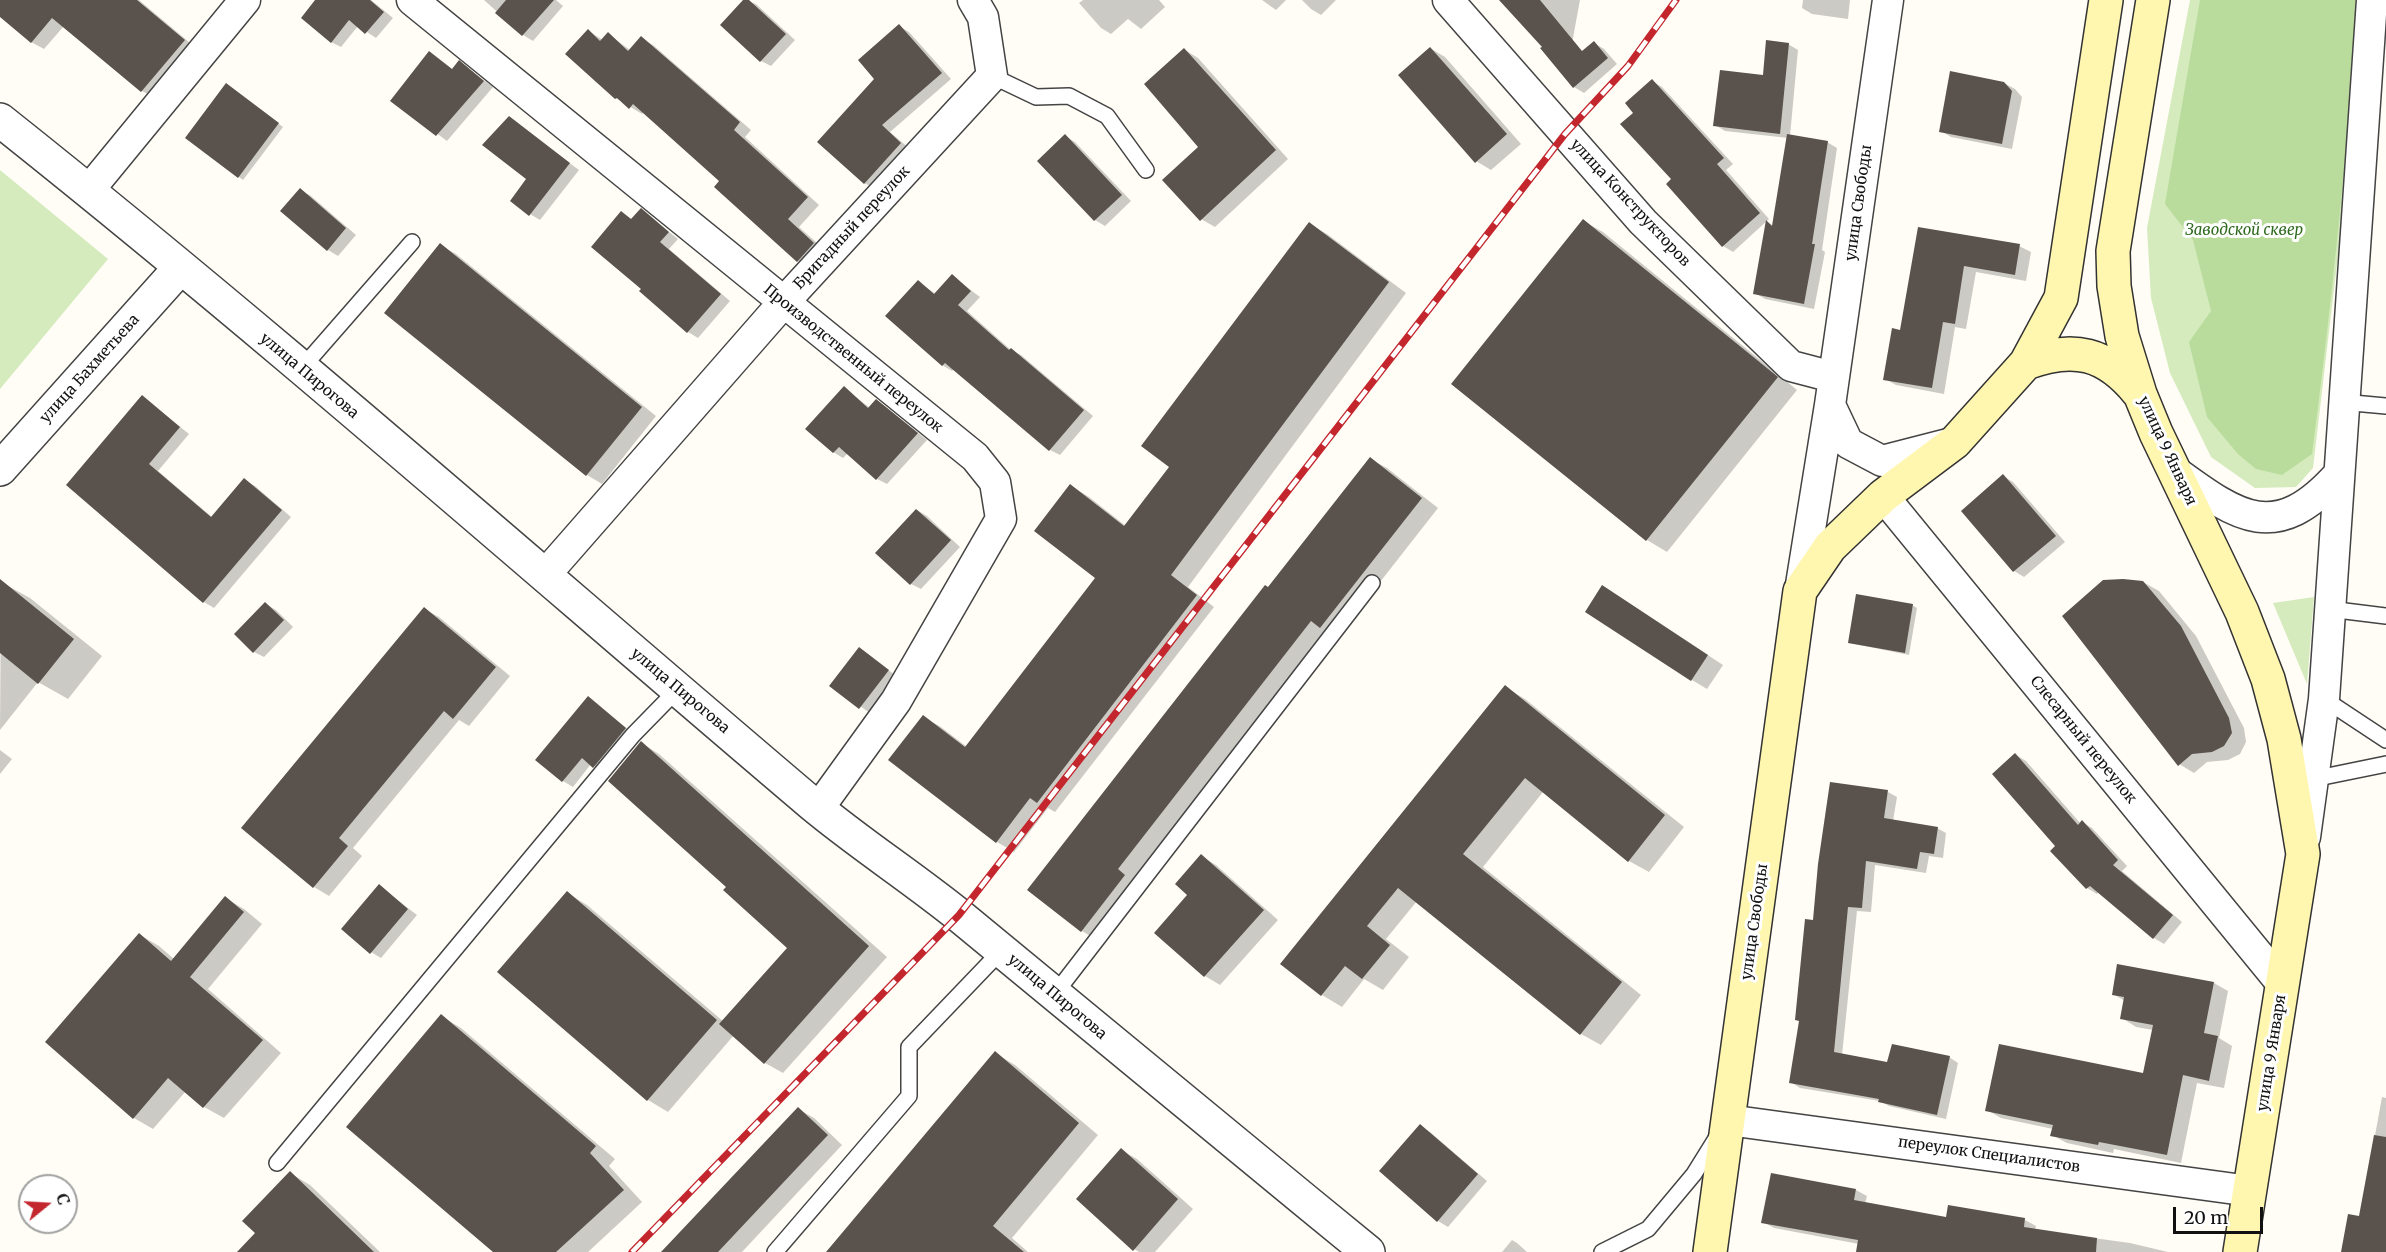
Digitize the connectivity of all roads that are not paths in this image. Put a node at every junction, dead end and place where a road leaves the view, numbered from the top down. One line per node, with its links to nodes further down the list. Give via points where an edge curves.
1 (245, 0): 12 (street)
2 (412, 0): 15 (street, Производственный переулок)
3 (973, 0): 9 (street, via 983,17)
4 (1448, 0): 18 (street, улица Конструкторов, via 1652,230 1791,366)
5 (1888, 0): 18 (street, улица Свободы)
6 (2106, 0): 16 (main road, улица Свободы, via 2061,298)
7 (2153, 0): 19 (main road, улица 9 Января, via 2113,251 2122,336)
8 (2372, 0): 20 (street, улица 9 Января)
9 (992, 76): 11 (lane, via 1036,97 1069,96 1107,116); 15 (street, Бригадный переулок)
10 (0, 120): 12 (street, улица Пирогова)
11 (1146, 170)
12 (89, 190): 14 (street, улица Пирогова)
13 (412, 242): 17 (lane)
14 (180, 268): 17 (street, улица Пирогова); 23 (street, улица Бахметьева)
15 (783, 303): 27 (street, Бригадный переулок); 37 (street, Производственный переулок, via 975,457 995,482 1001,519 896,701)
16 (2026, 363): 19 (main road, via 2043,356 2089,355 2115,369); 22 (main road, улица Свободы)
17 (301, 369): 27 (street, улица Пирогова)
18 (1832, 391): 22 (street, via 1848,443 1882,461); 29 (street, улица Свободы)
19 (2140, 394): 24 (main road, улица 9 Января)
20 (2342, 402): 21 (lane); 25 (street, улица 9 Января)
21 (2386, 406)
22 (1955, 442): 26 (main road, улица Свободы)
23 (0, 469)
24 (2176, 472): 25 (street, via 2218,503 2257,517 2275,517 2299,508 2323,492); 38 (main road, улица 9 Января, via 2242,612 2268,679 2284,739)
25 (2338, 475): 30 (street, улица 9 Января)
26 (1883, 496): 29 (main road, улица Свободы, via 1830,547); 40 (street, Слесарный переулок)
27 (544, 576): 32 (street, улица Пирогова)
28 (1372, 583): 41 (lane)
29 (1800, 591): 42 (main road, улица Свободы)
30 (2330, 609): 31 (lane); 33 (street, улица 9 Января)
31 (2386, 616)
32 (678, 689): 37 (street, улица Пирогова); 43 (lane, via 633,735)
33 (2324, 699): 34 (lane); 36 (street, улица 9 Января)
34 (2386, 740)
35 (2386, 764): 36 (lane)
36 (2313, 779): 38 (street, улица 9 Января)
37 (818, 809): 39 (street, улица Пирогова)
38 (2303, 854): 40 (main road, улица 9 Января)
39 (1001, 951): 41 (street, улица Пирогова); 45 (lane, via 909,1047 909,1096)
40 (2283, 985): 44 (main road, улица 9 Января)
41 (1054, 995): 46 (street, улица Пирогова)
42 (1728, 1120): 44 (street, переулок Специалистов); 47 (lane, via 1694,1174 1648,1229); 48 (main road, улица Свободы)
43 (277, 1163)
44 (2250, 1191): 49 (main road, улица 9 Января)
45 (775, 1252)
46 (1368, 1252)
47 (1602, 1252)
48 (1710, 1252)
49 (2240, 1252)

